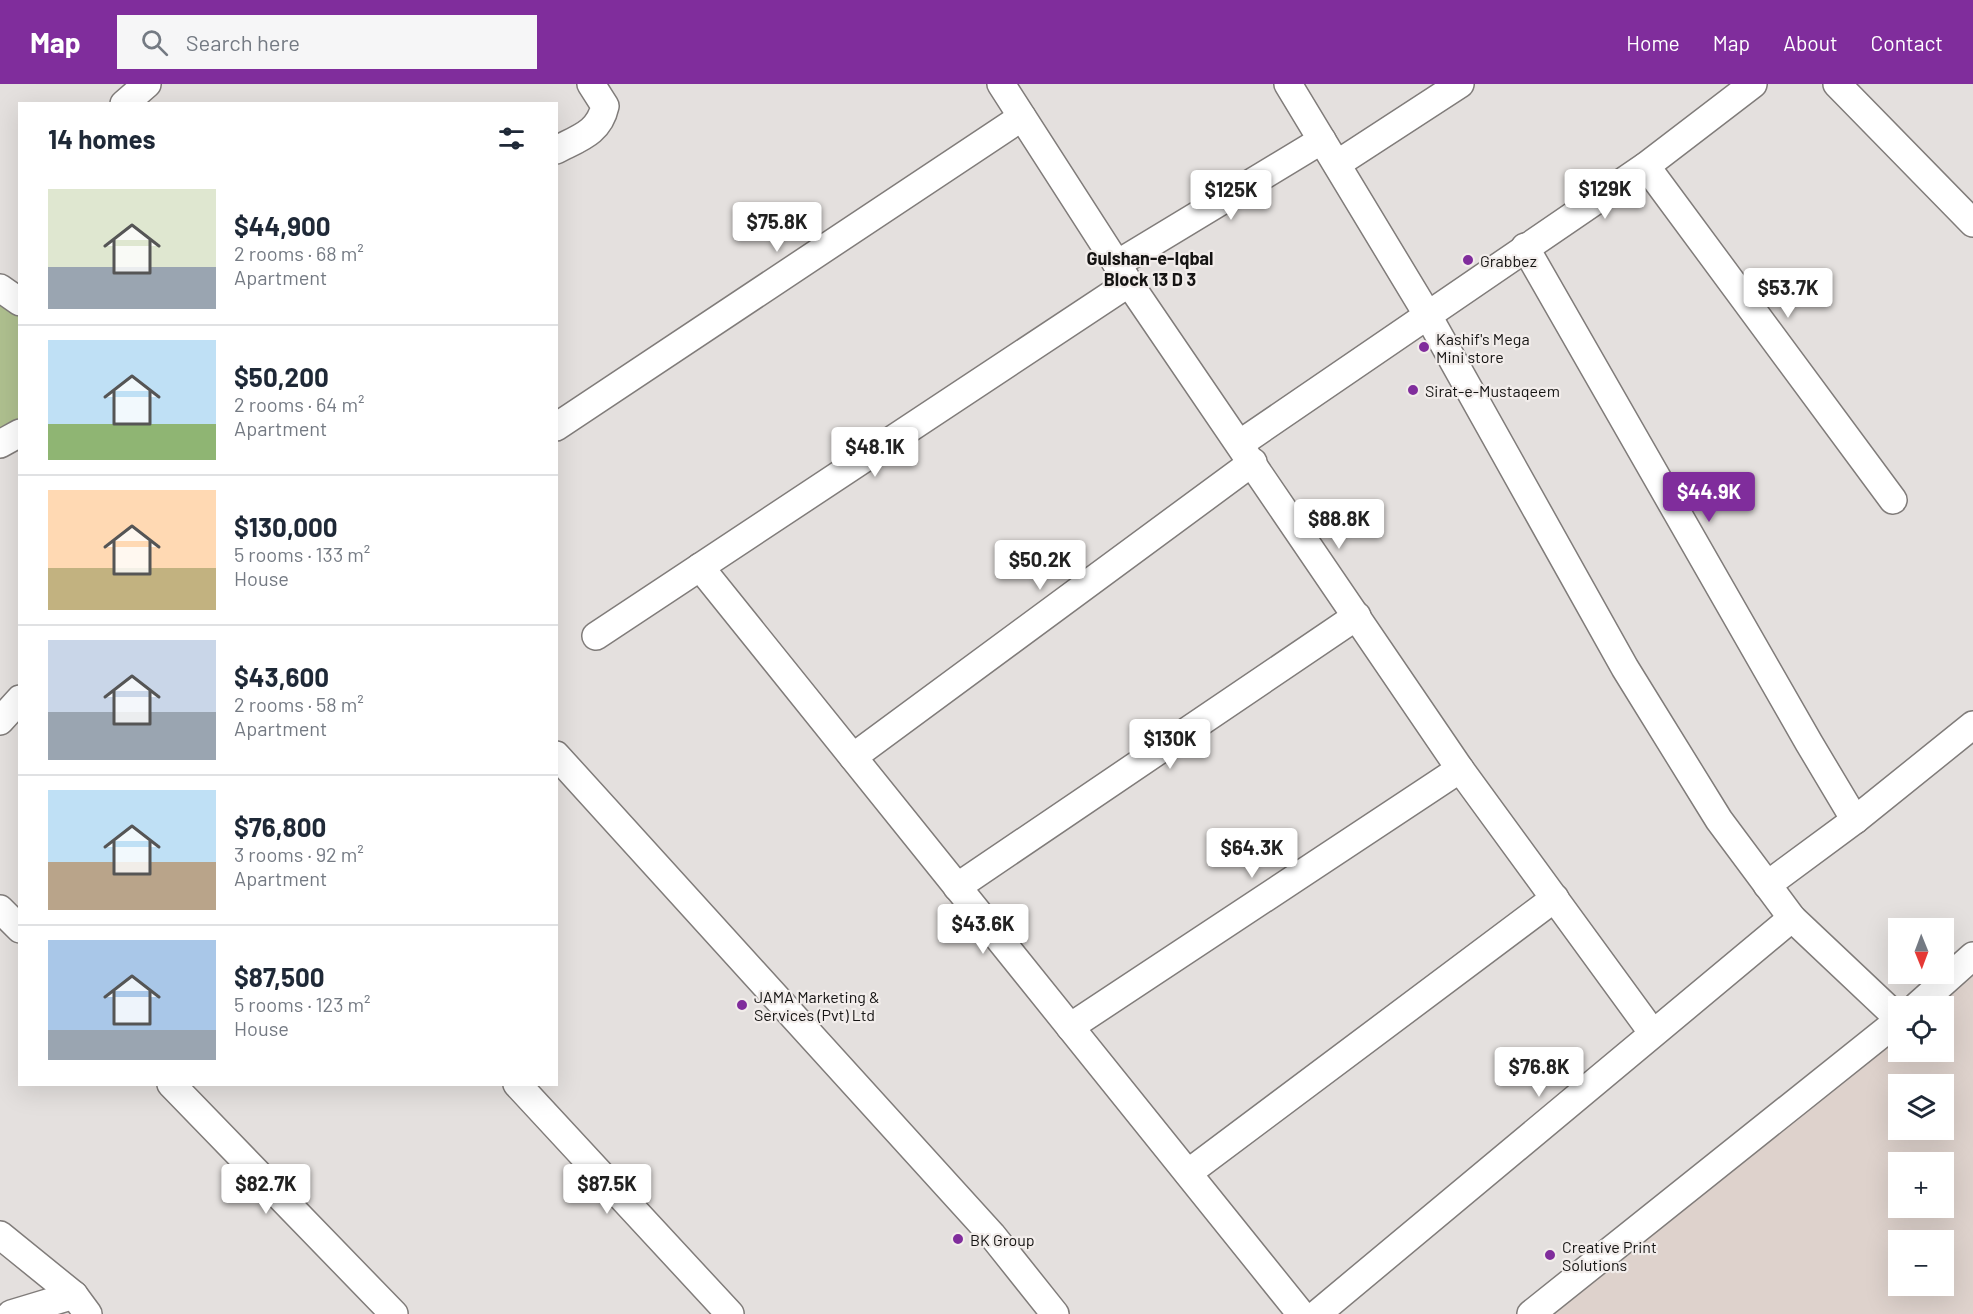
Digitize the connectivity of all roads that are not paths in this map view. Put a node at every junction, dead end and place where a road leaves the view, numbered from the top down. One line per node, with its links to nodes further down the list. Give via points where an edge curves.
1 (147, 84): 8 (street)
2 (591, 84): 11 (street, via 605,106 602,118 596,128)
3 (1001, 84): 9 (street)
4 (1288, 84): 10 (street)
5 (1460, 84): 12 (street)
6 (1753, 84): 13 (street)
7 (1837, 84): 14 (street)
8 (126, 102)
9 (1022, 117): 16 (street); 20 (street)
10 (1322, 140): 12 (street); 16 (street)
11 (558, 149)
12 (1337, 164): 19 (street)
13 (1646, 166): 15 (street); 24 (street)
14 (1973, 223)
15 (1526, 247): 19 (street); 34 (street)
16 (1123, 273): 23 (street); 25 (street)
17 (0, 288): 18 (street)
18 (18, 301)
19 (1427, 314): 23 (street); 35 (street, via 1625,668 1719,820)
20 (558, 426)
21 (18, 434): 22 (street)
22 (0, 444)
23 (1247, 453): 26 (street); 32 (street)
24 (1893, 500)
25 (700, 567): 27 (street); 32 (street)
26 (1357, 616): 33 (street); 36 (street)
27 (596, 636)
28 (18, 701): 29 (street)
29 (0, 719)
30 (1973, 725): 34 (street)
31 (558, 757): 55 (street, via 992,1235)
32 (852, 757): 36 (street)
33 (1460, 769): 37 (street); 44 (street)
34 (1855, 820): 35 (street)
35 (1767, 885): 39 (street)
36 (957, 887): 44 (street)
37 (1555, 898): 46 (street); 49 (street)
38 (0, 909): 40 (street)
39 (1792, 918): 43 (street); 46 (street)
40 (18, 927)
41 (1973, 956): 42 (street)
42 (1928, 996)
43 (1888, 1009)
44 (1070, 1027): 49 (street)
45 (1888, 1028): 58 (street)
46 (1653, 1032): 57 (street)
47 (173, 1086): 53 (street)
48 (519, 1086): 54 (street)
49 (1188, 1173): 56 (street)
50 (0, 1235): 51 (street)
51 (81, 1304): 52 (street)
52 (11, 1314)
53 (394, 1314)
54 (730, 1314)
55 (1055, 1314)
56 (1301, 1314)
57 (1317, 1314)
58 (1531, 1314)

